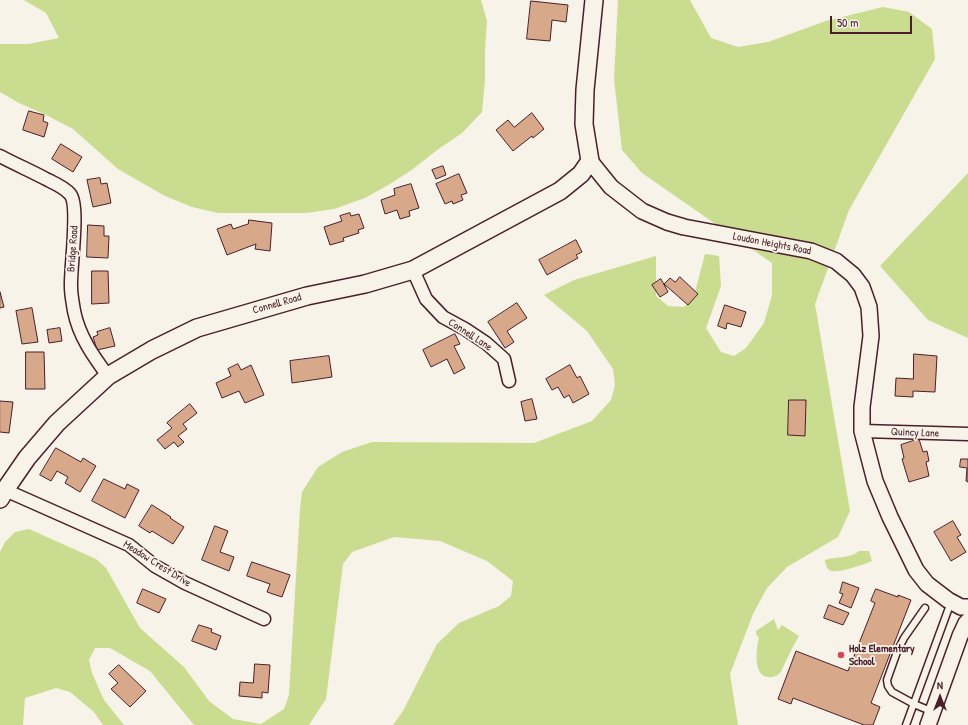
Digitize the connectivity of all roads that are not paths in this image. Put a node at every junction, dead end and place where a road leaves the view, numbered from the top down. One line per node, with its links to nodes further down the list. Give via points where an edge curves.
1 (594, 0): 3 (main road, via 584,124)
2 (0, 156): 5 (street, Bridge Road, via 71,194 75,222 71,287 74,312 82,337)
3 (590, 161): 4 (main road, Connell Road, via 581,174 560,191); 7 (street, Loudon Heights Road, via 611,186 642,211 667,222 812,251 836,261 853,275 862,287 869,307 871,336 862,407)
4 (412, 270): 5 (main road, Connell Road, via 365,284 307,296 196,328); 6 (street, Connell Lane, via 426,299 443,317 486,343 504,359)
5 (108, 376): 9 (main road, Connell Road, via 57,423)
6 (509, 381)
7 (862, 431): 8 (street, Quincy Lane); 10 (street, Loudon Heights Road, via 875,480 916,570 927,584)
8 (968, 434)
9 (3, 494): 13 (street, Meadow Crest Drive, via 129,545 155,566 185,583)
10 (951, 602): 11 (street, Loudon Heights Road); 15 (lane)
11 (968, 607)
12 (925, 608): 15 (lane, via 904,638 887,680 892,692)
13 (264, 619)
14 (968, 621): 16 (street, via 960,636)
15 (914, 704): 16 (lane); 17 (lane)
16 (931, 718)
17 (906, 725)

